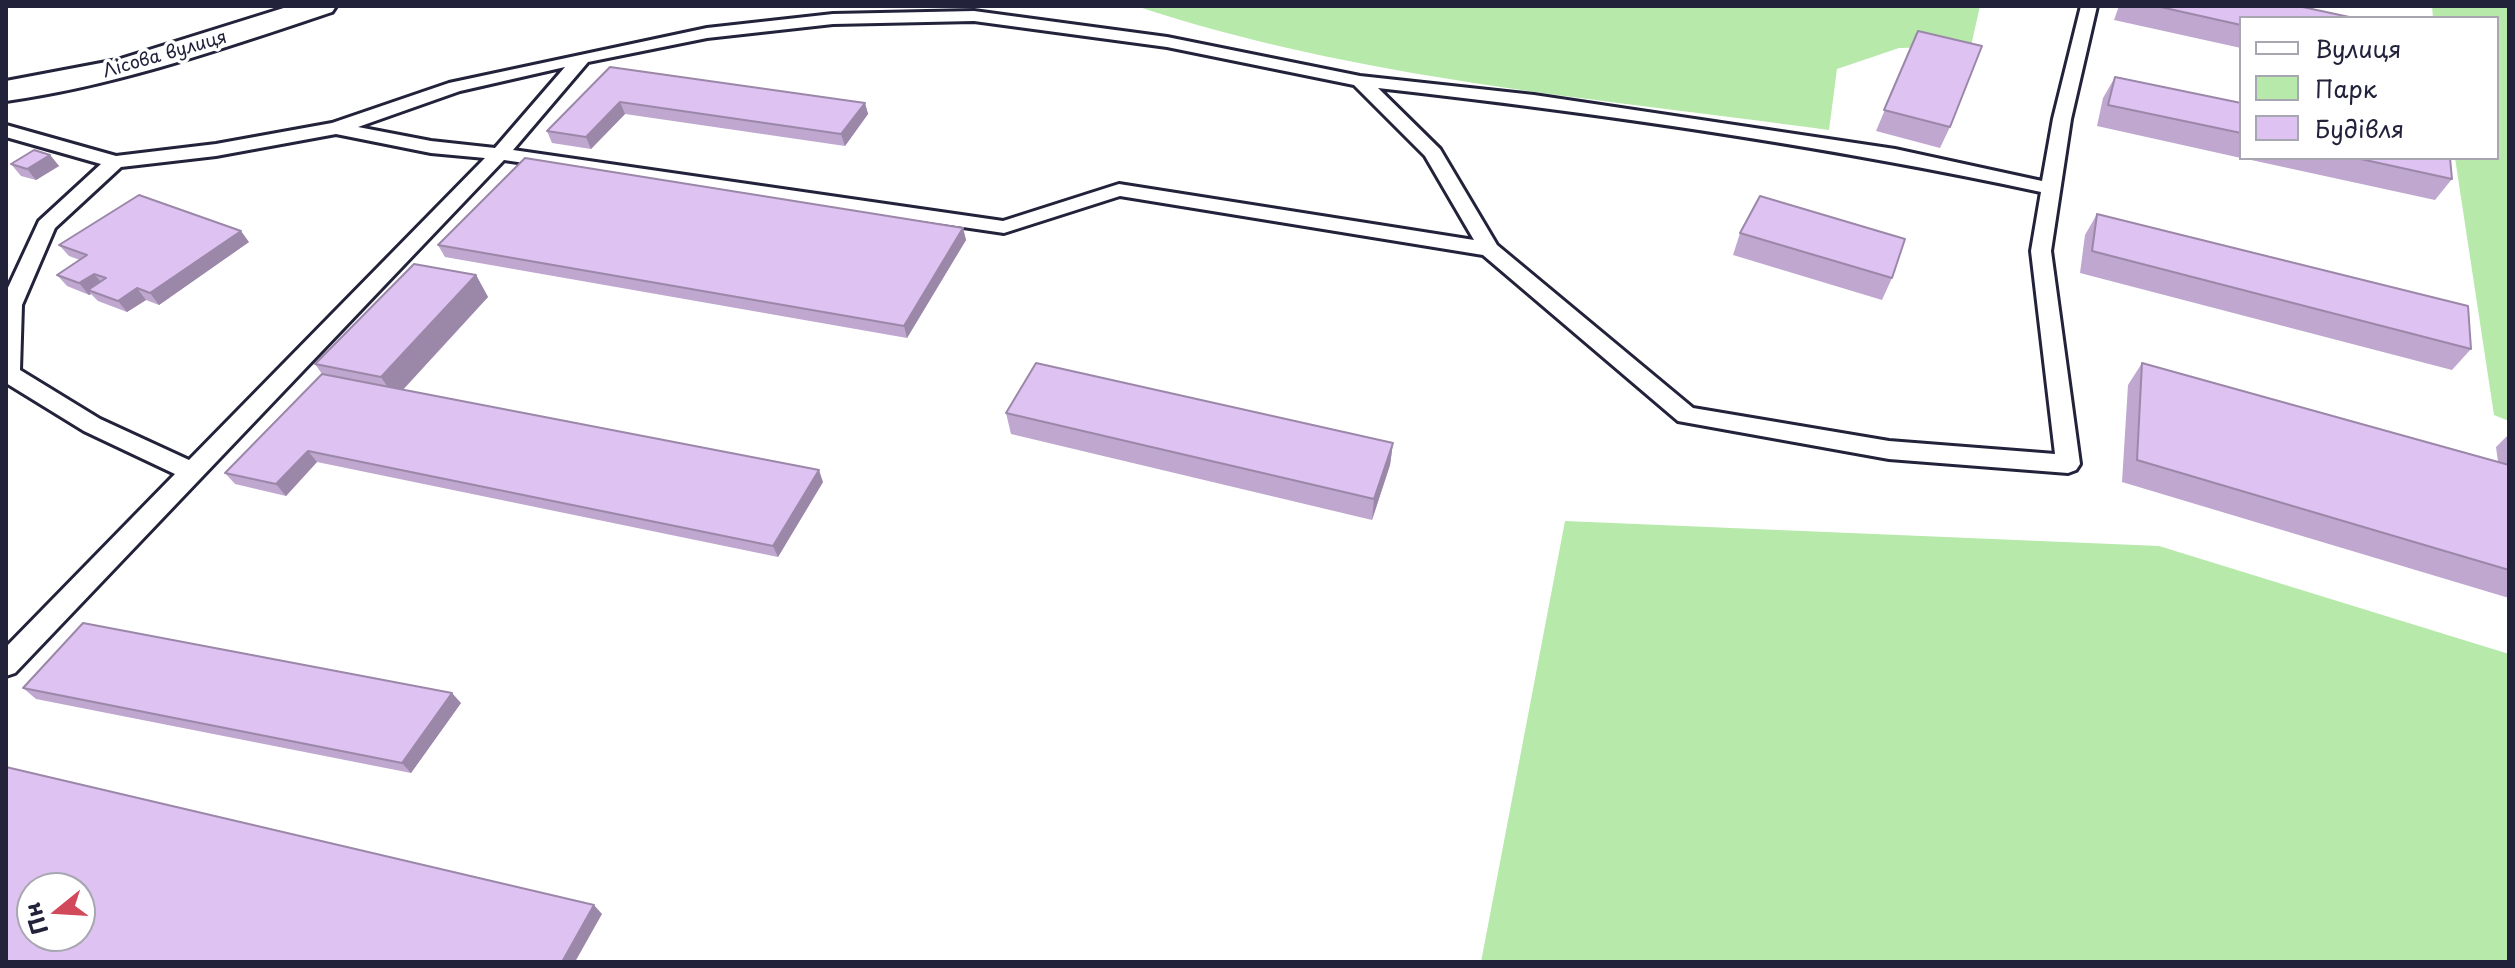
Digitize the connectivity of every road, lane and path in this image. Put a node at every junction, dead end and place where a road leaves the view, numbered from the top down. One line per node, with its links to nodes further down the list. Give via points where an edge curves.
1 (321, 6): 5 (street, Лісова вулиця, via 143,65)
2 (2089, 6): 10 (lane, via 2062,119)
3 (582, 58): 4 (lane, via 707,33 833,19 974,16 1167,42); 6 (lane, via 455,87); 8 (lane)
4 (1360, 81): 10 (lane, via 1534,100 1895,155); 11 (lane, via 1433,153)
5 (6, 91)
6 (336, 128): 8 (lane); 9 (lane)
7 (6, 131): 9 (lane)
8 (500, 154): 11 (lane, via 1004,227 1119,190); 12 (lane)
9 (115, 162): 12 (lane, via 46,225 11,305 9,374 92,425)
10 (2052, 189): 11 (lane, via 2041,251 2068,464 1889,450 1686,415)
11 (1489, 249)
12 (192, 472): 13 (lane)
13 (6, 665)

